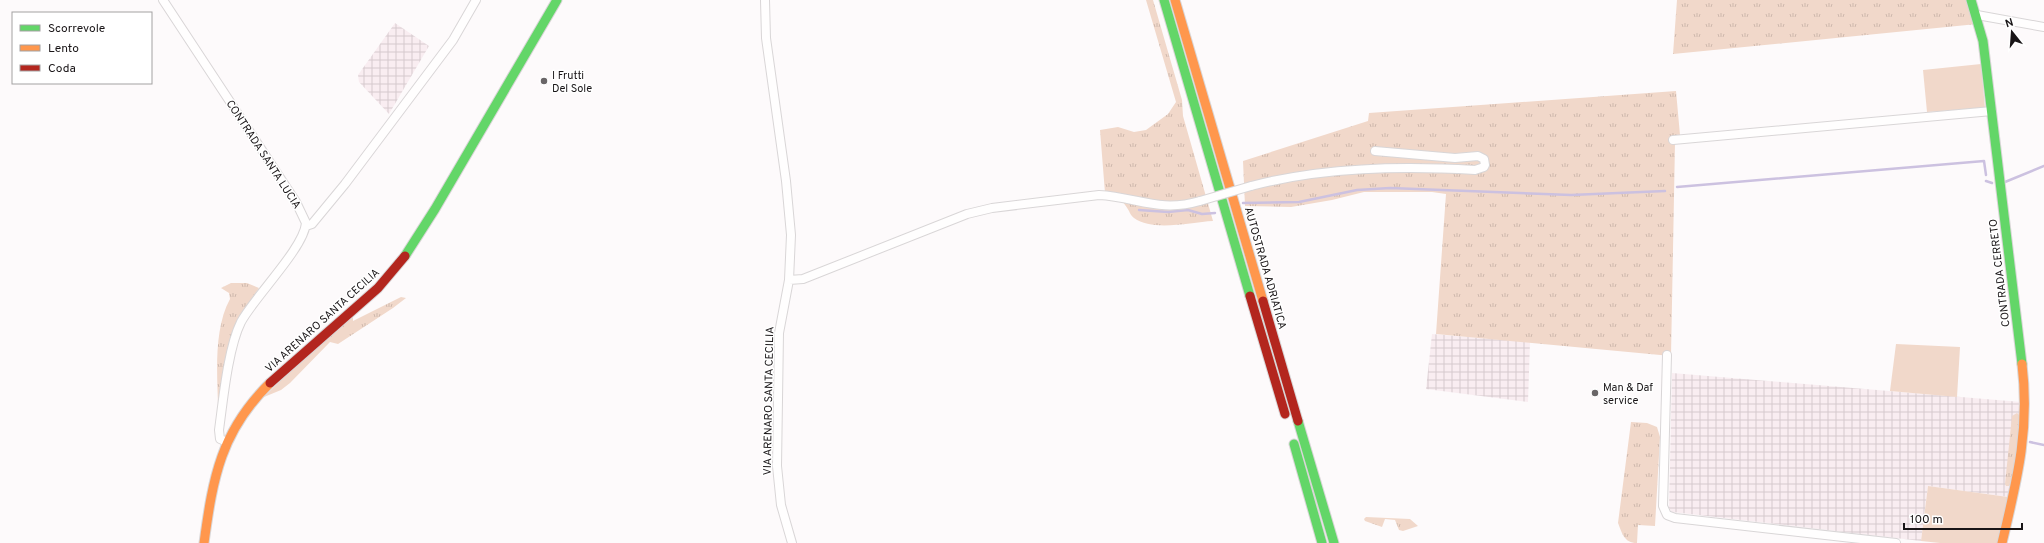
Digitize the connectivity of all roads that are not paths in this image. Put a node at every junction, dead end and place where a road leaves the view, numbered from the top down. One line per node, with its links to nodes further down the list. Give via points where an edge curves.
1 (163, 0): 13 (street, CONTRADA SANTA LUCIA, via 303,213)
2 (476, 0): 13 (street, via 453,40 345,184 312,224)
3 (556, 0): 18 (main road, VIA ARENARO SANTA CECILIA, via 488,120 408,252 372,294 256,397)
4 (765, 0): 14 (street, VIA ARENARO SANTA CECILIA, via 766,38 791,235)
5 (1164, 0): 16 (main road, AUTOSTRADA ADRIATICA)
6 (1175, 0): 22 (main road, AUTOSTRADA ADRIATICA)
7 (1971, 0): 8 (main road, CONTRADA CERRETO)
8 (1977, 15): 9 (street); 10 (main road, CONTRADA CERRETO)
9 (2044, 27)
10 (1992, 111): 11 (street); 24 (main road, CONTRADA CERRETO, via 2026,410 2021,462)
11 (1673, 140)
12 (1375, 151): 14 (street, bridge, via 1455,158 1478,156 1484,160 1485,165 1475,170 1380,169 1306,174 1171,206 1156,206 1099,195 992,208 959,216 802,279)
13 (306, 226): 18 (street, via 302,239 258,297 237,331 219,430 220,439)
14 (789, 280): 20 (street, VIA ARENARO SANTA CECILIA, via 779,333 777,466 781,505)
15 (1667, 355): 23 (street, via 1663,506 1667,515 1675,518)
16 (1287, 422)
17 (1292, 437): 21 (main road)
18 (227, 442): 19 (main road, VIA ARENARO SANTA CECILIA, via 214,482)
19 (204, 543)
20 (792, 543)
21 (1322, 543)
22 (1334, 543)
23 (1896, 543)
24 (2002, 543)

